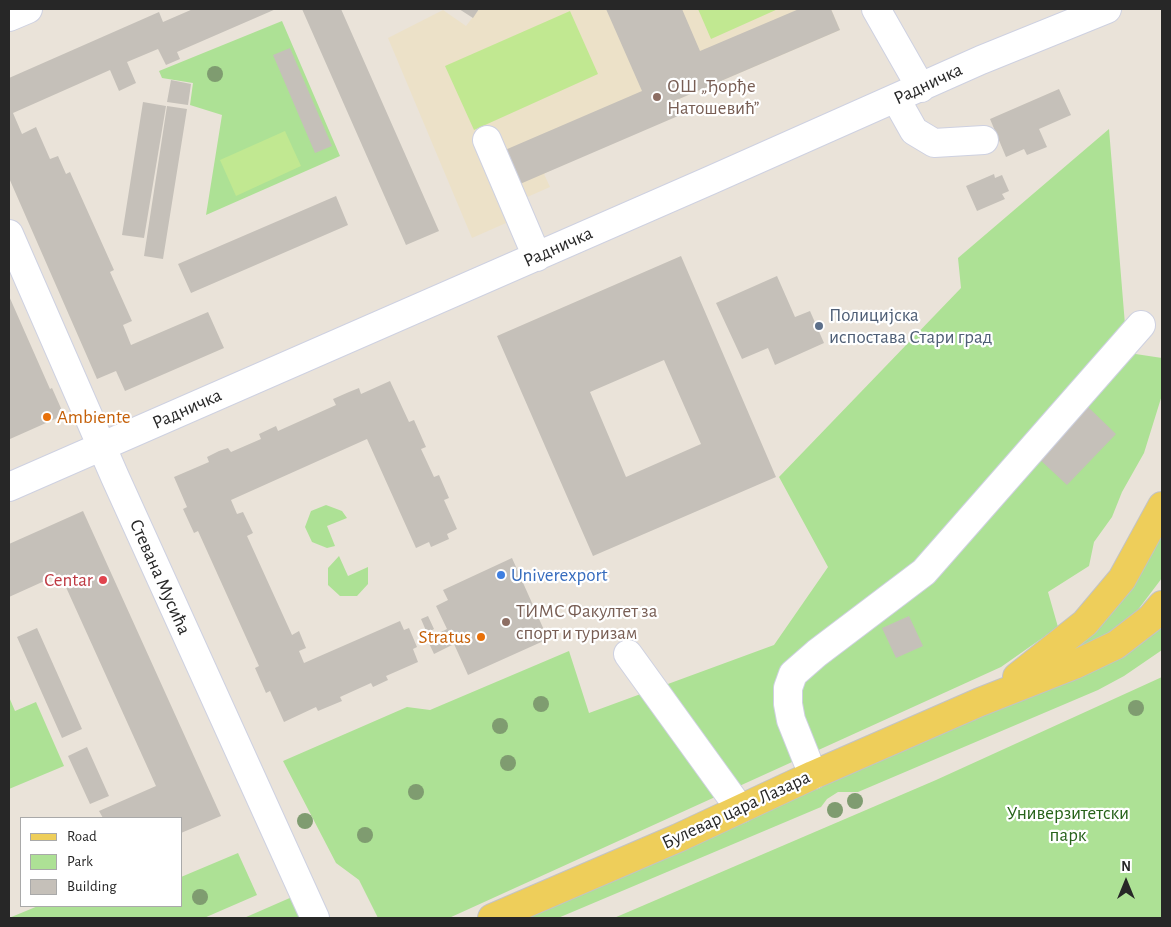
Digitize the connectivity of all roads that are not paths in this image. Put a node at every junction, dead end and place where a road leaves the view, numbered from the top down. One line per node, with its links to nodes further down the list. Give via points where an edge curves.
1 (28, 9): 4 (street)
2 (876, 9): 5 (street)
3 (1107, 9): 5 (street, Радничка)
4 (9, 17)
5 (921, 88): 6 (street, Радничка)
6 (896, 99): 8 (street, via 914,131 934,143); 10 (street, Радничка)
7 (487, 140): 10 (street)
8 (984, 140)
9 (9, 234): 12 (street, Стевана Мусића)
10 (537, 257): 12 (street, Радничка)
11 (1141, 325): 18 (street, via 924,572 793,674 788,688 790,712)
12 (102, 446): 13 (street, Радничка); 20 (street, Стевана Мусића)
13 (9, 487)
14 (1162, 506): 17 (main road, Булевар цара Лазара, via 1122,579 1085,623)
15 (1162, 605): 17 (main road, Булевар цара Лазара, via 1151,618 1116,645)
16 (628, 654): 19 (street)
17 (980, 702): 18 (main road, Булевар цара Лазара)
18 (813, 775): 19 (main road, Булевар цара Лазара)
19 (740, 809): 21 (main road, Булевар цара Лазара)
20 (315, 918)
21 (492, 918)

